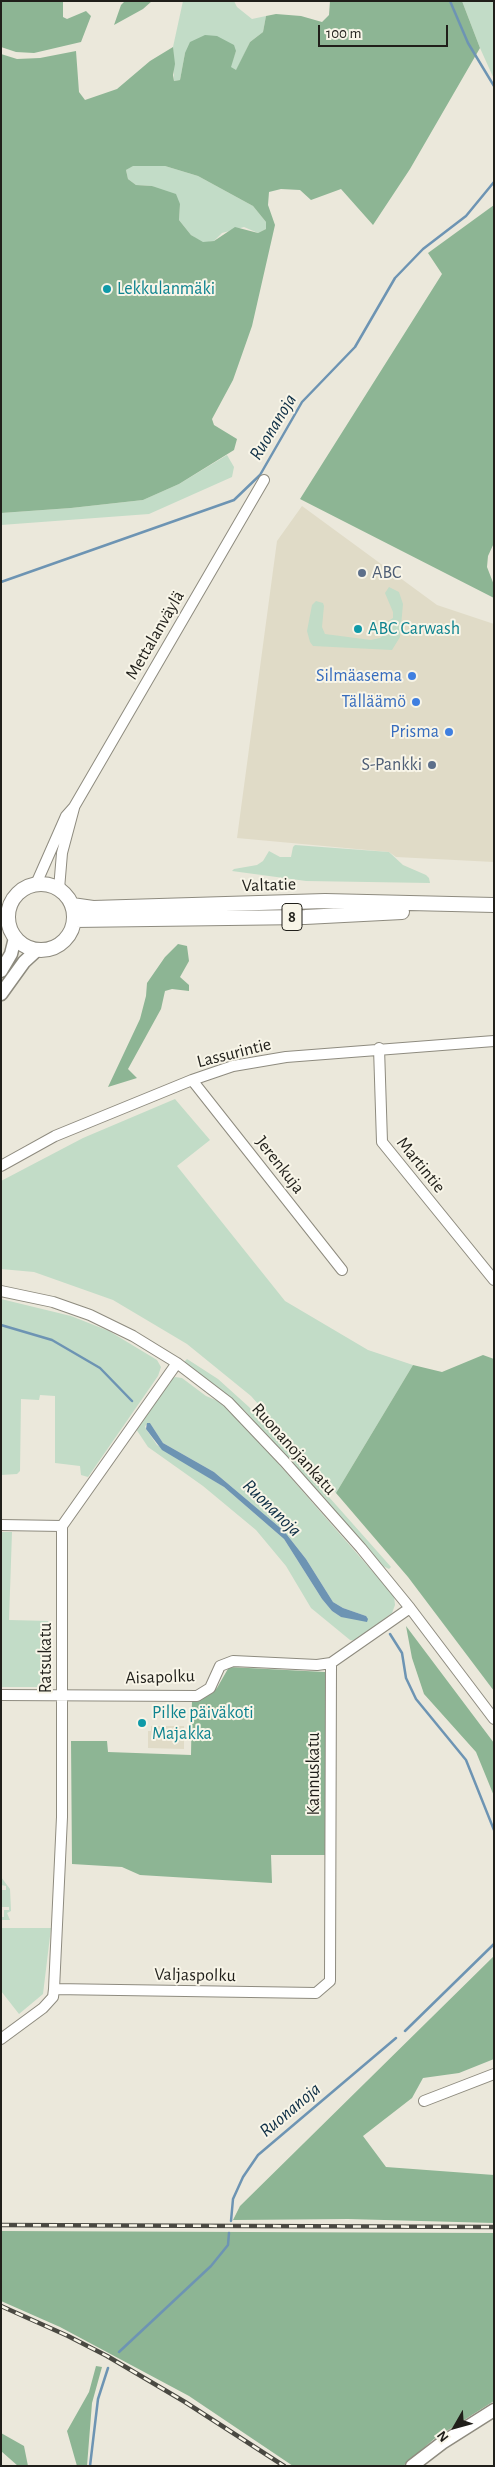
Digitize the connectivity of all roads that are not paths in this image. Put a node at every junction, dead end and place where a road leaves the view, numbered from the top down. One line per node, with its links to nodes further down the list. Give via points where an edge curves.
1 (264, 480): 2 (street, Mettalanväylä)
2 (74, 807): 3 (street, Mettalanväylä, via 66,816); 4 (street, Mettalanväylä, via 60,868)
3 (36, 884): 4 (highway, via 50,884); 5 (highway)
4 (59, 889): 7 (highway)
5 (15, 895): 6 (highway); 11 (highway)
6 (1, 898)
7 (72, 905): 9 (highway, Valtatie / 8, via 93,908 325,901); 10 (highway)
8 (494, 905): 9 (highway, Valtatie / 8)
9 (468, 906): 10 (highway, Valtatie / 8, via 305,917)
10 (74, 920): 13 (highway, via 68,937 59,945 49,950)
11 (5, 921): 12 (highway)
12 (15, 938): 13 (highway, via 26,947); 14 (main road, via 12,954)
13 (37, 950): 15 (main road)
14 (1, 971)
15 (1, 994)
16 (494, 1041): 17 (street, Lassurintie)
17 (379, 1048): 18 (street, Lassurintie, via 268,1059 233,1066); 21 (street, Martintie, via 382,1142)
18 (192, 1080): 19 (street, Lassurintie, via 55,1136); 20 (street, Jerenkuja)
19 (1, 1166)
20 (342, 1270)
21 (494, 1280)
22 (1, 1291): 23 (street, Ruonanojankatu, via 53,1302 90,1315 134,1336)
23 (177, 1363): 25 (street); 26 (street, Ruonanojankatu, via 241,1415)
24 (1, 1525): 25 (street)
25 (62, 1526): 29 (street, Ratsukatu)
26 (410, 1608): 27 (street); 30 (street, Ruonanojankatu)
27 (331, 1663): 29 (street, Aisapolku, via 233,1661 220,1666 210,1688 197,1696); 31 (street, Kannuskatu)
28 (1, 1694): 29 (street, Aisapolku)
29 (63, 1694): 32 (street, Ratsukatu, via 62,1851)
30 (494, 1719)
31 (330, 1981): 32 (street, Valjaspolku, via 316,1993)
32 (54, 1989): 33 (street, via 53,1997 43,2008)
33 (1, 2039)
34 (494, 2074): 35 (street)
35 (424, 2101)
36 (494, 2410): 37 (main road)
37 (412, 2466)

